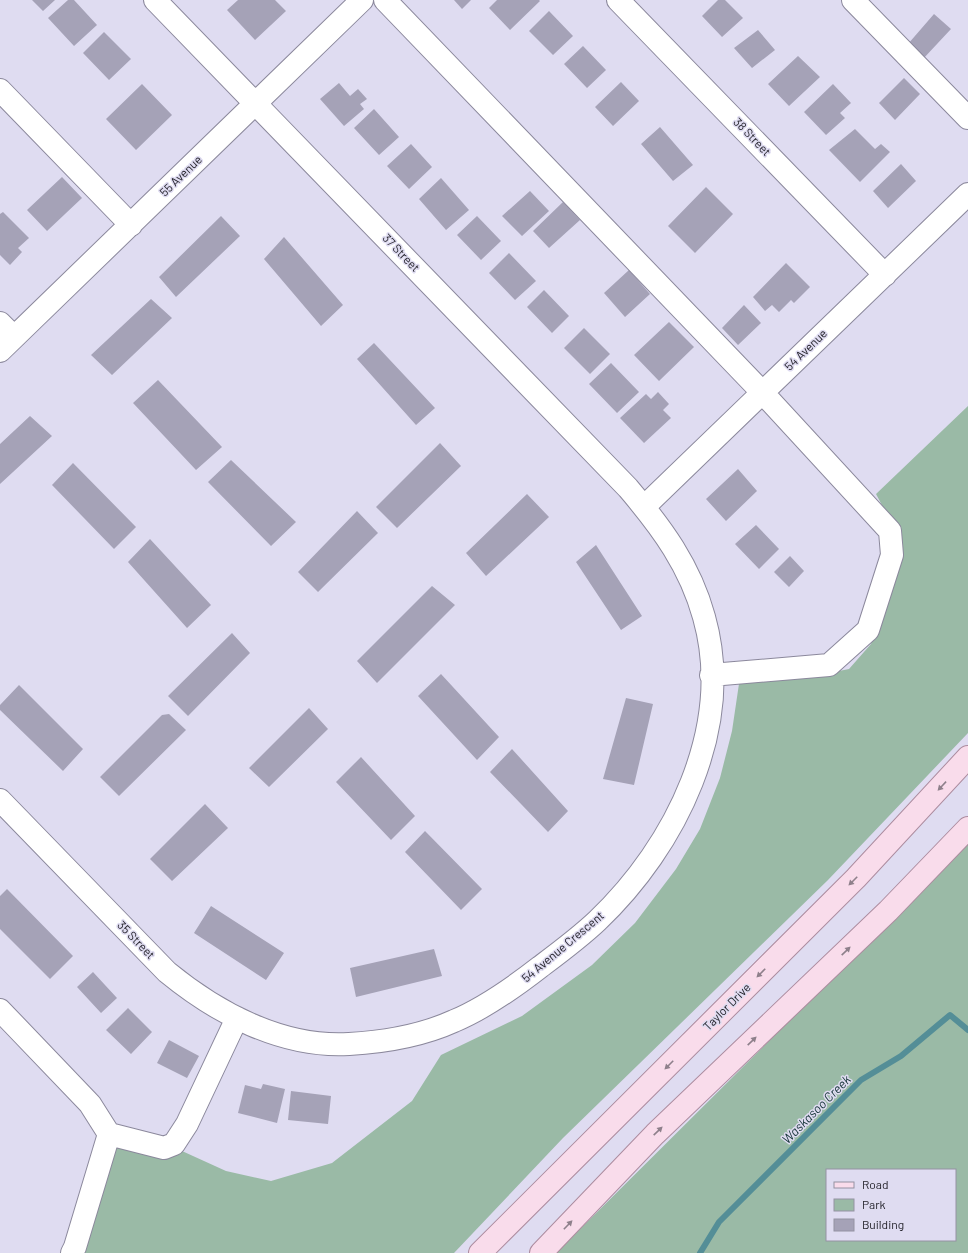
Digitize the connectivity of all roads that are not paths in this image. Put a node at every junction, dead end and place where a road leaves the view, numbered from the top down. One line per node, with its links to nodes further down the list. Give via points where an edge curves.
1 (155, 0): 7 (street, 37 Street)
2 (362, 0): 7 (street, 55 Avenue)
3 (385, 0): 13 (street)
4 (618, 0): 11 (street, 38 Street)
5 (853, 0): 8 (street)
6 (0, 90): 10 (street)
7 (255, 103): 10 (street, 55 Avenue); 14 (street, 37 Street)
8 (968, 118)
9 (968, 194): 11 (street, 54 Avenue)
10 (131, 225): 12 (street, 55 Avenue)
11 (885, 275): 13 (street, 54 Avenue)
12 (5, 337)
13 (762, 392): 14 (street, 54 Avenue); 15 (street, via 890,531 892,555 868,630 829,665)
14 (644, 507): 15 (street, 54 Avenue Crescent, via 668,538 694,589 704,618)
15 (711, 675): 21 (street, 54 Avenue Crescent, via 708,726 689,788 653,855 597,920 524,979 488,1004 453,1022 417,1034 382,1040 347,1044)
16 (968, 757): 24 (main road, Taylor Drive, one-way to 24, via 856,878)
17 (0, 800): 20 (street, 35 Street, via 167,972 184,986)
18 (968, 828): 25 (main road, one-way to 18, via 655,1134 888,911)
19 (0, 1010): 22 (street, via 90,1104)
20 (237, 1018): 21 (street, 35 Street, via 267,1031); 22 (street, via 187,1124 174,1144 164,1148)
21 (299, 1040)
22 (109, 1134): 23 (street)
23 (72, 1253)
24 (480, 1253)
25 (541, 1253)

